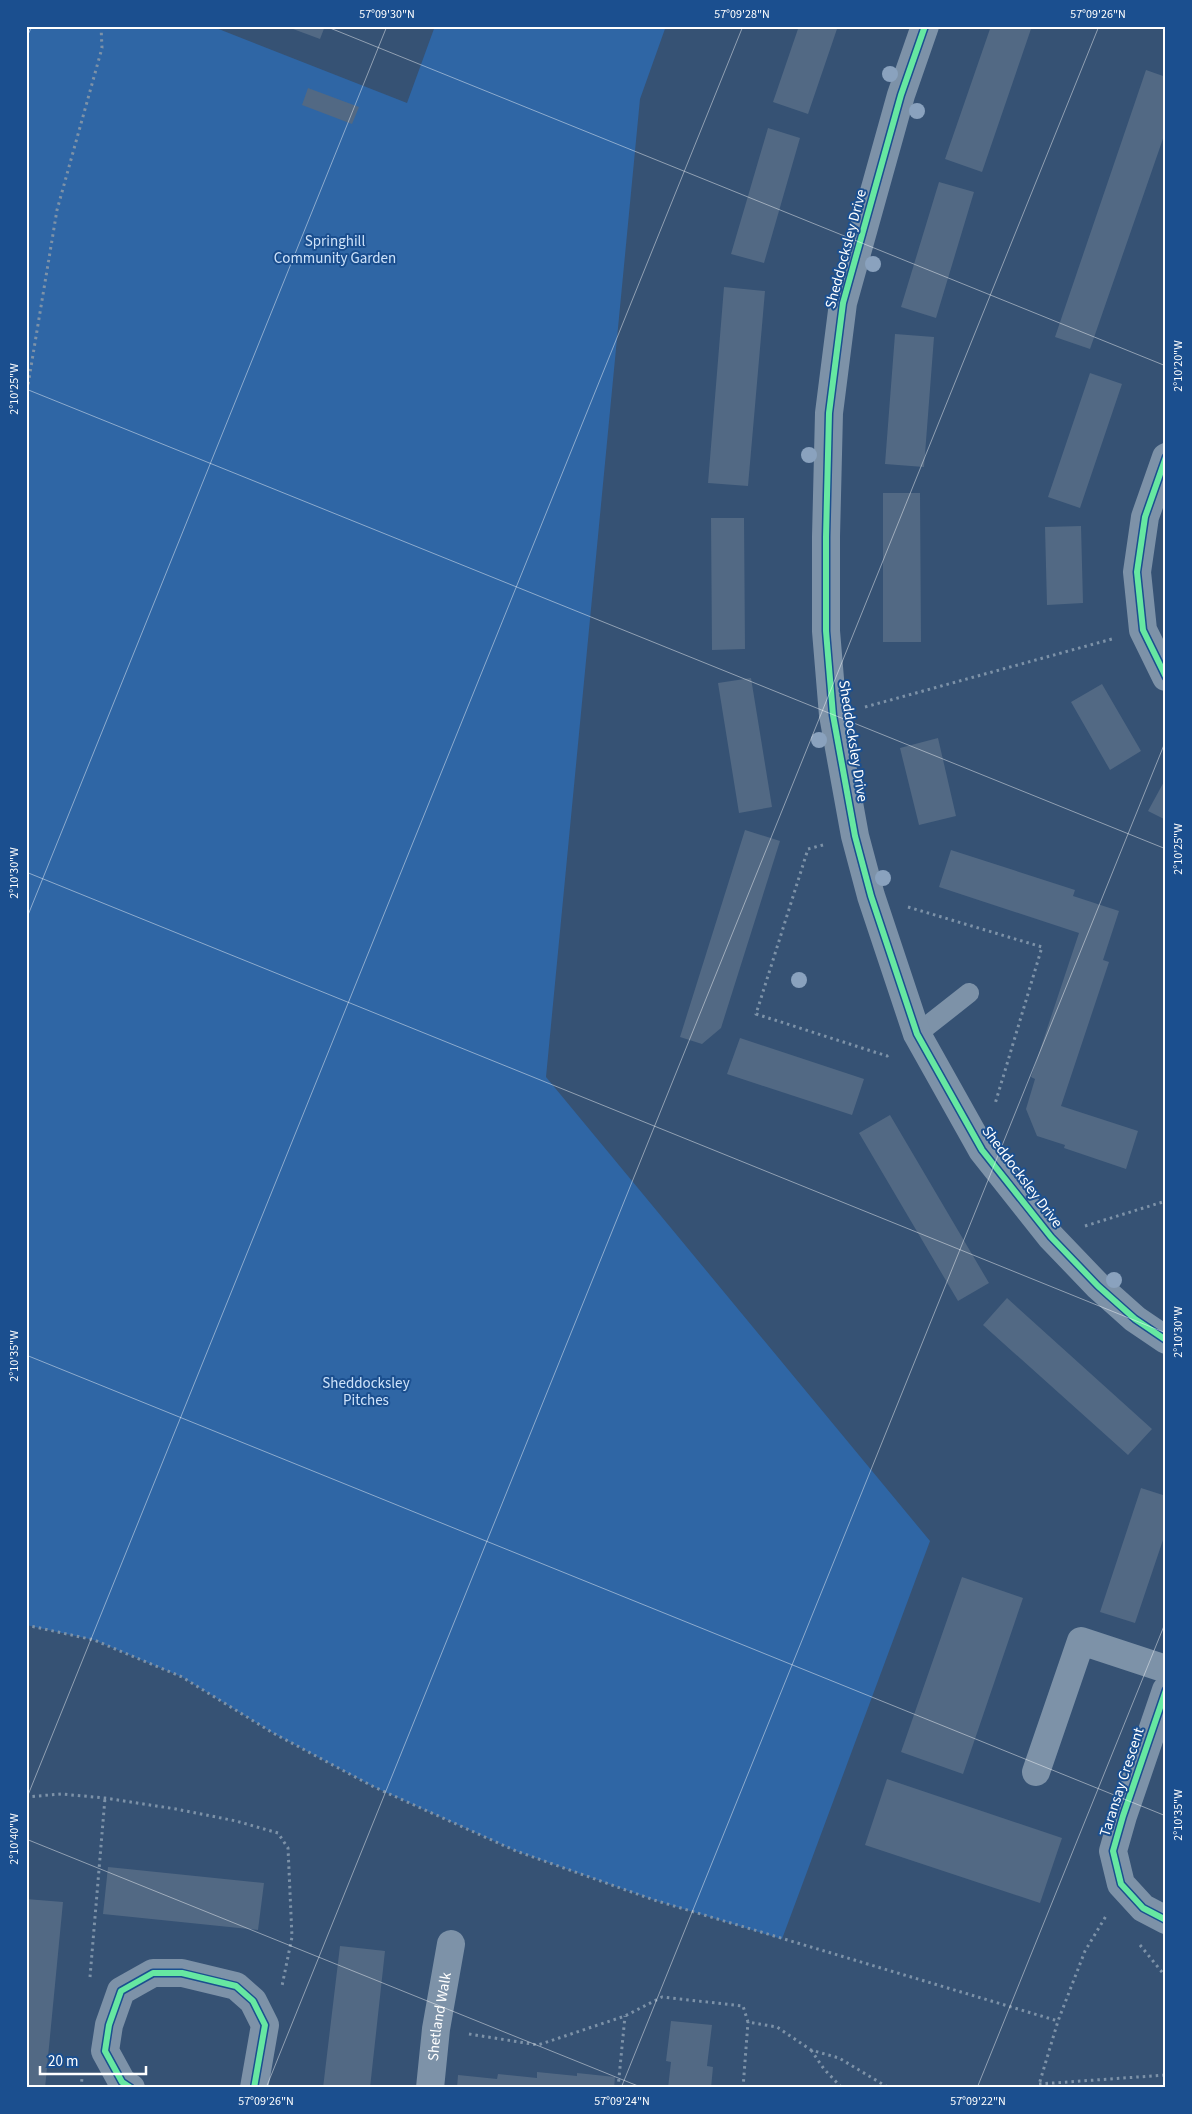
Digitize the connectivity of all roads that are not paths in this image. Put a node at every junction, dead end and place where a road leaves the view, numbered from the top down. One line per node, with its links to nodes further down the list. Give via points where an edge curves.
1 (925, 26): 5 (street, Sheddocksley Drive, via 901,95 842,312 829,412 826,537 826,631 833,715 855,836 871,896)
2 (1166, 457): 3 (street, via 1145,517 1137,572 1144,630)
3 (1166, 677)
4 (969, 993): 5 (lane)
5 (917, 1034): 6 (street, Sheddocksley Drive, via 982,1150 1052,1237 1135,1320)
6 (1166, 1340)
7 (1166, 1669): 9 (street, via 1081,1641)
8 (1166, 1690): 10 (street, Taransay Crescent, via 1113,1852 1121,1884 1143,1908)
9 (1036, 1772)
10 (1166, 1920)
11 (451, 1944): 14 (street, Shetland Walk, via 436,2029)
12 (132, 2088): 13 (street, via 122,2082 105,2051 109,2025 121,1991 153,1973 182,1973 236,1986 253,2001 265,2026)
13 (254, 2088)
14 (430, 2088)

